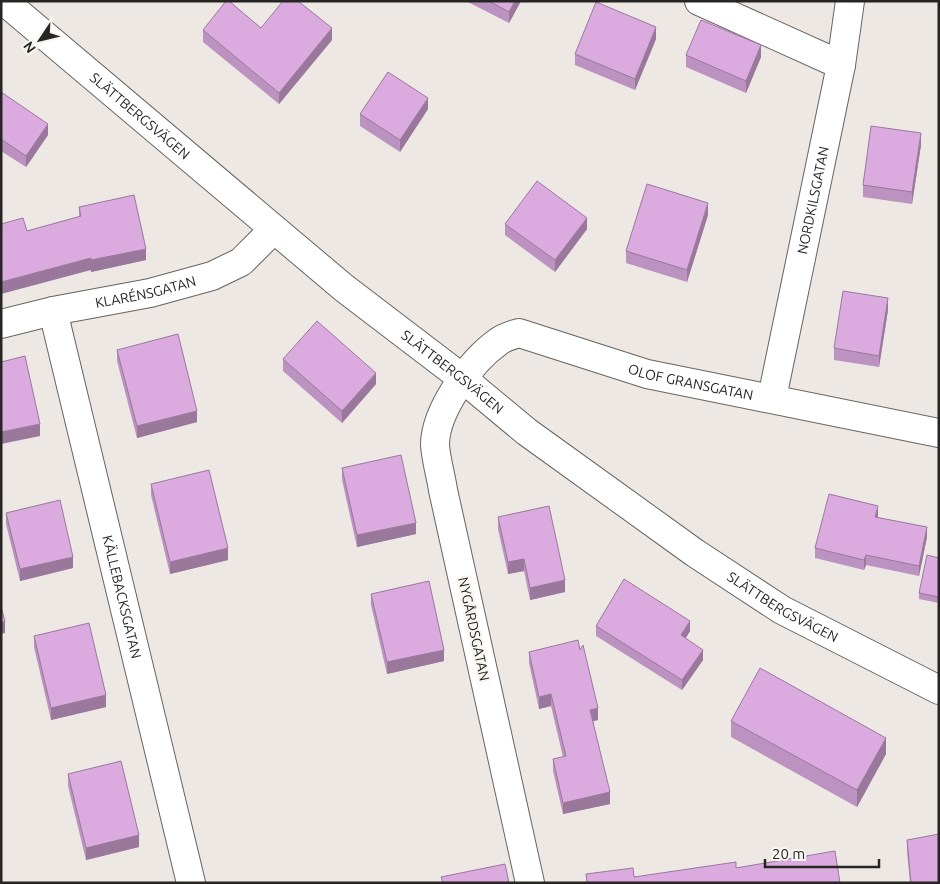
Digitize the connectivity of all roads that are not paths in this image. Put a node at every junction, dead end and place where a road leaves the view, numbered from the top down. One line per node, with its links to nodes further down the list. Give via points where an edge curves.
1 (4, 1): 5 (street, SLÄTTBERGSVÄGEN)
2 (699, 1): 4 (street)
3 (850, 1): 4 (street, NORDKILSGATAN)
4 (841, 65): 9 (street, NORDKILSGATAN)
5 (273, 230): 6 (street, KLARÉNSGATAN, via 241,262 212,276); 8 (street, SLÄTTBERGSVÄGEN)
6 (53, 311): 7 (street, KLARÉNSGATAN); 12 (street, KÄLLEBACKSGATAN)
7 (1, 324)
8 (462, 378): 9 (street, OLOF GRANSGATAN, via 499,340 519,333 647,374); 11 (street, SLÄTTBERGSVÄGEN, via 527,432 726,574 782,610); 13 (street, NYGÅRDSGATAN, via 440,420 435,444)
9 (772, 398): 10 (street, OLOF GRANSGATAN)
10 (939, 433)
11 (939, 690)
12 (191, 883)
13 (530, 883)

